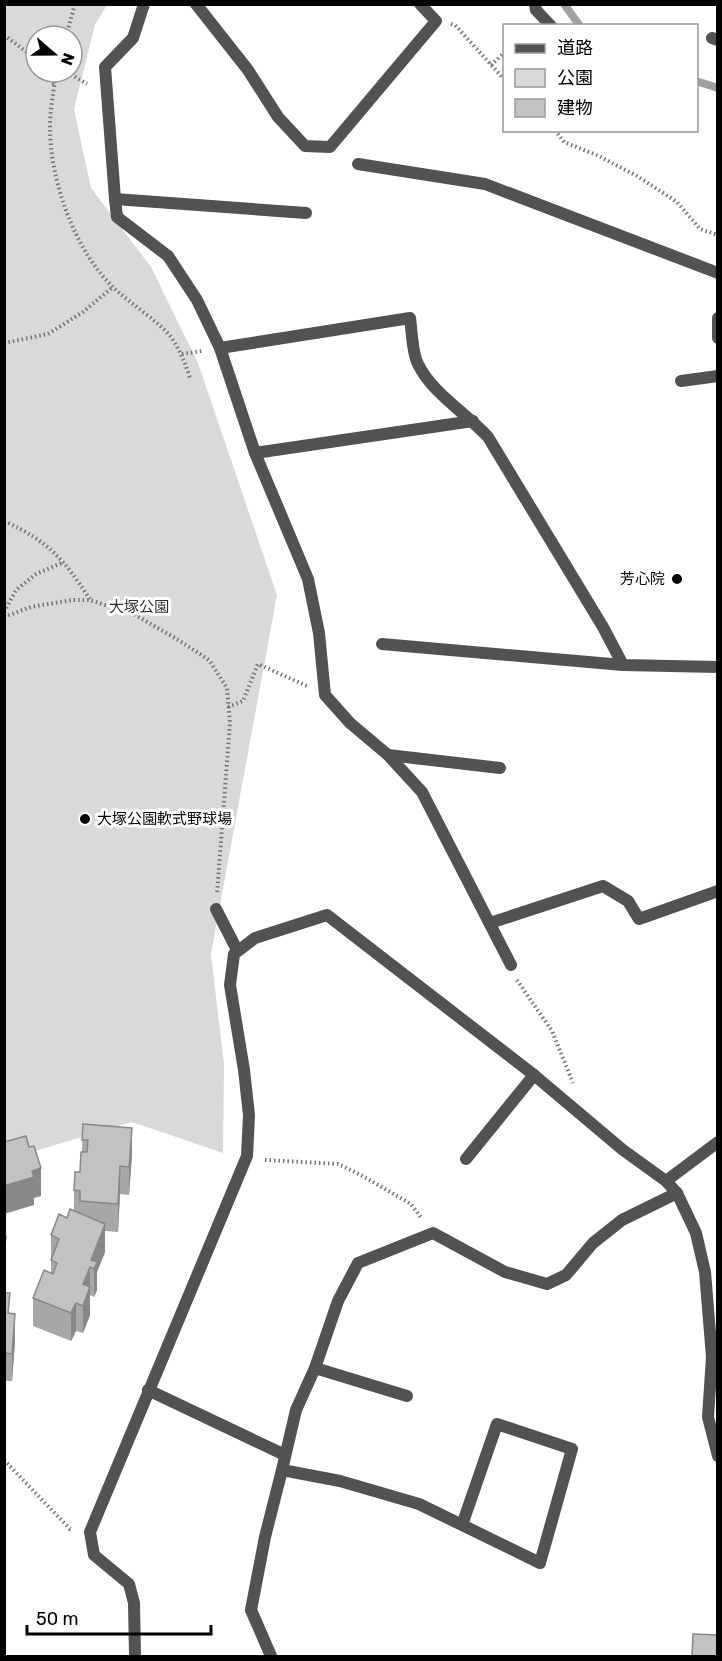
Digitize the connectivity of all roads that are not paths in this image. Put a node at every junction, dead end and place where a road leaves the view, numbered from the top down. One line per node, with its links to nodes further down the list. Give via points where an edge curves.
1 (144, 4): 7 (street, via 133,38 105,68)
2 (196, 4): 3 (street, via 248,70 278,117 305,146 330,147 436,21)
3 (420, 4)
4 (536, 4): 5 (street, via 536,10)
5 (549, 24)
6 (358, 164): 9 (street, via 485,184)
7 (115, 199): 8 (street); 12 (street, via 117,217 168,256)
8 (306, 213)
9 (717, 273)
10 (717, 318): 11 (street)
11 (717, 338)
12 (220, 348): 15 (street, via 410,318 417,363 448,402); 16 (street)
13 (717, 376): 14 (street)
14 (681, 381)
15 (473, 421): 16 (street); 18 (street, via 494,447)
16 (255, 453): 20 (street, via 308,579 319,633 325,695 350,723)
17 (382, 644): 18 (street)
18 (623, 665): 19 (street)
19 (717, 667)
20 (388, 755): 21 (street); 24 (street, via 422,792)
21 (501, 768)
22 (717, 891): 24 (street, via 639,919 628,901 603,886)
23 (216, 909): 25 (street)
24 (490, 923): 26 (street)
25 (237, 950): 27 (street, via 255,938 327,915); 34 (street, via 230,985 249,1115 247,1156)
26 (511, 965)
27 (534, 1075): 29 (street); 30 (street)
28 (717, 1142): 30 (street)
29 (466, 1159)
30 (666, 1182): 31 (street)
31 (677, 1193): 32 (street, via 696,1233); 33 (street, via 621,1220 592,1243 566,1275 548,1284 505,1272 433,1233 358,1263 338,1301)
32 (715, 1357): 37 (street, via 708,1417)
33 (315, 1368): 35 (street); 36 (street, via 296,1410)
34 (148, 1390): 36 (street); 40 (street, via 90,1532 94,1555 129,1584 134,1603)
35 (407, 1396)
36 (285, 1455): 38 (street)
37 (717, 1456)
38 (282, 1470): 39 (street, via 340,1481 408,1501); 41 (street, via 251,1610)
39 (462, 1525): 39 (street, via 496,1424 572,1449 540,1563)
40 (135, 1656)
41 (271, 1656)

